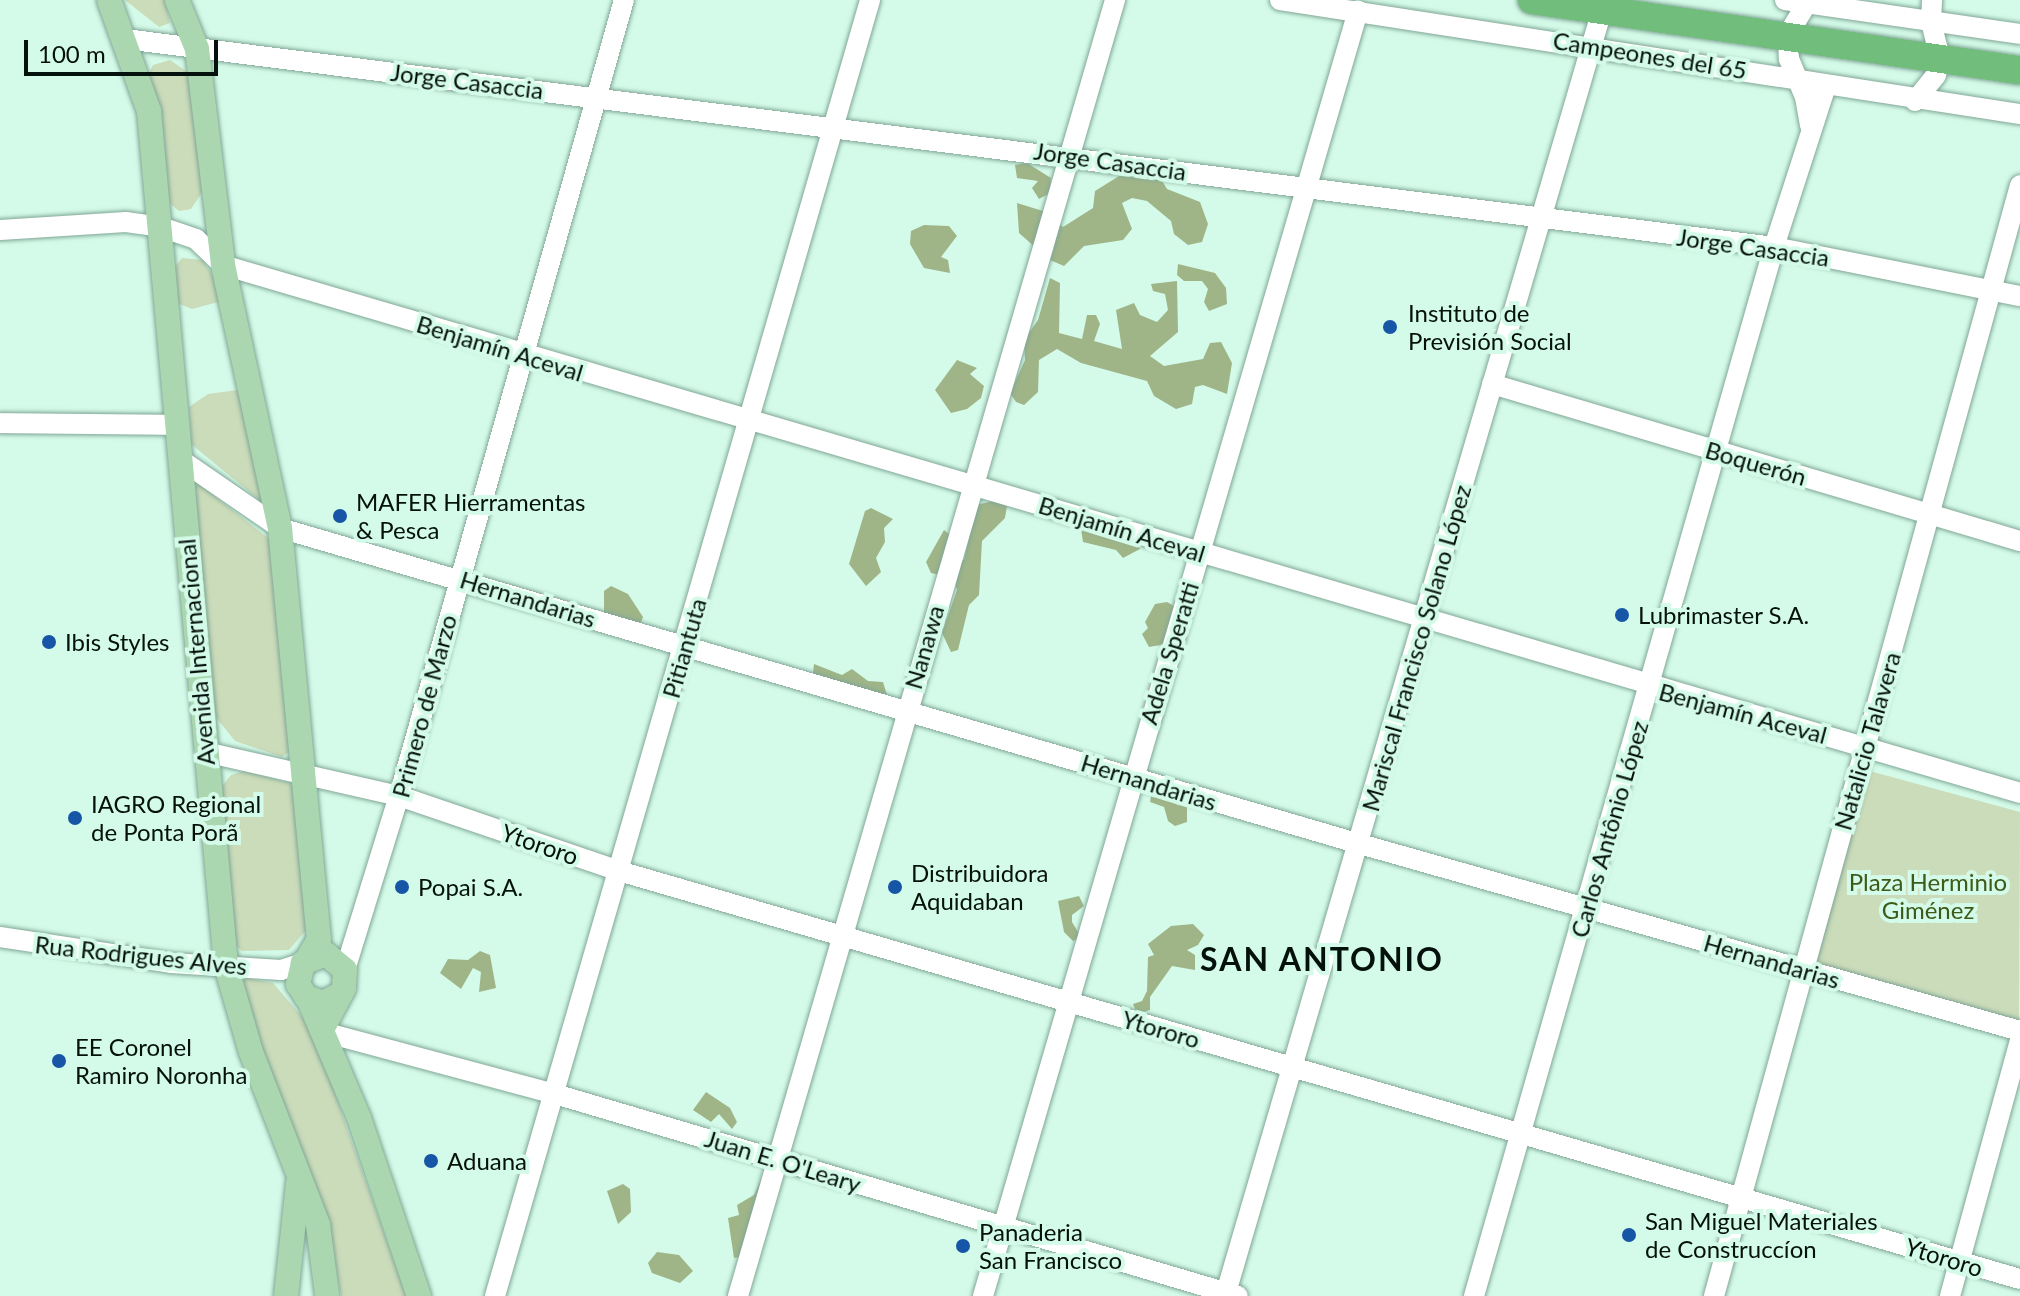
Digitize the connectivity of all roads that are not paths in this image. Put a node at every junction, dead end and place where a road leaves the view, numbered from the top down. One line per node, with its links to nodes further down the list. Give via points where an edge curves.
1 (109, 0): 16 (main road, Avenida Internacional)
2 (177, 0): 18 (main road)
3 (624, 0): 24 (street, Primero de Marzo)
4 (870, 0): 27 (street, Pitiantuta)
5 (1115, 0): 29 (street, Nanawa)
6 (1280, 0): 12 (street, Campeones del 65)
7 (1532, 0): 11 (highway)
8 (1785, 0): 10 (street)
9 (1932, 0): 13 (street)
10 (1807, 3): 13 (street); 15 (street)
11 (1603, 5): 15 (highway); 17 (street, Mariscal Francisco Solano López)
12 (1358, 11): 17 (street, Campeones del 65); 31 (street, Adela Speratti)
13 (1931, 21): 14 (street); 19 (street)
14 (2020, 34)
15 (1788, 35): 19 (highway); 21 (street, via 1789,59)
16 (125, 39): 18 (street, Jorge Casaccia); 34 (main road, Avenida Internacional, via 149,111)
17 (1592, 44): 21 (street, Campeones del 65); 33 (street, Mariscal Francisco Solano López)
18 (197, 49): 24 (street, Jorge Casaccia); 32 (main road)
19 (1940, 58): 20 (highway); 25 (street, via 1936,75)
20 (2020, 70)
21 (1798, 80): 22 (street, Campeones del 65); 28 (street)
22 (1826, 86): 23 (street, Campeones del 65); 28 (street, Carlos Antônio López)
23 (1867, 93): 25 (street, Campeones del 65); 28 (street, via 1829,105)
24 (597, 97): 27 (street, Jorge Casaccia); 41 (street, Primero de Marzo)
25 (1915, 101): 26 (street, Campeones del 65)
26 (2020, 114)
27 (835, 126): 29 (street, Jorge Casaccia); 43 (street, Pitiantuta)
28 (1813, 126): 37 (street, Carlos Antônio López)
29 (1069, 155): 31 (street, Jorge Casaccia); 48 (street, Nanawa)
30 (2020, 185): 39 (street, Natalicio Talavera)
31 (1307, 187): 33 (street, Jorge Casaccia); 52 (street, Adela Speratti)
32 (214, 208): 36 (street, via 202,227); 38 (main road)
33 (1543, 219): 37 (street, Jorge Casaccia); 42 (street, Mariscal Francisco Solano López)
34 (161, 227): 35 (street, via 126,222); 36 (street); 45 (main road, Avenida Internacional)
35 (0, 230)
36 (186, 234): 38 (street)
37 (1774, 247): 39 (street, Jorge Casaccia); 46 (street, Carlos Antônio López)
38 (223, 265): 41 (street, Benjamín Aceval); 50 (main road)
39 (1991, 287): 40 (street, Jorge Casaccia); 49 (street, Natalicio Talavera)
40 (2020, 296)
41 (525, 355): 43 (street, Benjamín Aceval); 53 (street, Primero de Marzo)
42 (1492, 384): 46 (street, Boquerón); 54 (street, Mariscal Francisco Solano López)
43 (750, 422): 48 (street, Benjamín Aceval); 55 (street, Pitiantuta)
44 (0, 423): 45 (street)
45 (179, 425): 47 (main road, Avenida Internacional)
46 (1717, 451): 49 (street, Boquerón); 56 (street, Carlos Antônio López)
47 (181, 460): 50 (street, Hernandarias); 59 (main road, Avenida Internacional)
48 (971, 484): 52 (street, Benjamín Aceval); 57 (street, Nanawa)
49 (1931, 514): 51 (street, Boquerón); 58 (street, Natalicio Talavera)
50 (280, 528): 53 (street, Hernandarias); 60 (main road)
51 (2020, 541)
52 (1200, 552): 54 (street, Benjamín Aceval); 61 (street, Adela Speratti)
53 (459, 578): 55 (street, Hernandarias); 63 (street, Primero de Marzo)
54 (1423, 622): 56 (street, Benjamín Aceval); 64 (street, Mariscal Francisco Solano López)
55 (685, 646): 57 (street, Hernandarias); 65 (street, Pitiantuta)
56 (1650, 688): 58 (street, Benjamín Aceval); 66 (street, Carlos Antônio López)
57 (907, 707): 61 (street, Hernandarias); 67 (street, Nanawa)
58 (1866, 747): 62 (street, Benjamín Aceval); 71 (street, Natalicio Talavera)
59 (205, 752): 60 (street, Ytororo); 70 (main road, Avenida Internacional)
60 (304, 773): 63 (street, Ytororo); 69 (main road)
61 (1133, 777): 64 (street, Hernandarias); 73 (street, Adela Speratti)
62 (2020, 793)
63 (399, 796): 65 (street, Ytororo); 69 (street, Primero de Marzo)
64 (1360, 844): 66 (street, Hernandarias); 77 (street, Mariscal Francisco Solano López)
65 (619, 871): 67 (street, Ytororo); 78 (street, Pitiantuta)
66 (1586, 909): 71 (street, Hernandarias); 79 (street, Carlos Antônio López)
67 (844, 936): 73 (street, Ytororo); 80 (street, Nanawa)
68 (0, 937): 70 (street, Rua Rodrigues Alves, via 109,956)
69 (324, 962): 70 (street, Rua Rodrigues Alves); 72 (main road, via 297,977); 72 (main road, via 323,1003); 74 (main road)
70 (226, 966): 81 (main road, Avenida Internacional)
71 (1803, 969): 75 (street, Hernandarias); 82 (street, Natalicio Talavera)
72 (304, 994): 74 (main road)
73 (1068, 1001): 77 (street, Ytororo); 83 (street, Adela Speratti)
74 (325, 1030): 78 (street, Juan E. O'Leary); 89 (main road)
75 (2020, 1031)
76 (2020, 1040): 84 (street)
77 (1293, 1067): 79 (street, Ytororo); 87 (street, Mariscal Francisco Solano López)
78 (555, 1094): 80 (street, Juan E. O'Leary); 90 (street, Pitiantuta)
79 (1521, 1133): 82 (street, Ytororo); 93 (street, Carlos Antônio López)
80 (779, 1160): 83 (street, Juan E. O'Leary); 91 (street, Nanawa)
81 (298, 1182): 86 (main road, Avenida Internacional, via 318,1225); 88 (main road)
82 (1743, 1196): 84 (street, Ytororo); 94 (street, Natalicio Talavera)
83 (1003, 1228): 87 (street, Juan E. O'Leary); 92 (street, Adela Speratti)
84 (1959, 1261): 85 (street, Ytororo); 95 (street)
85 (2020, 1279)
86 (327, 1295): 88 (main road, via 304,1287)
87 (1230, 1295)
88 (288, 1296)
89 (419, 1296)
90 (495, 1296)
91 (738, 1296)
92 (983, 1296)
93 (1474, 1296)
94 (1714, 1296)
95 (1950, 1296)

